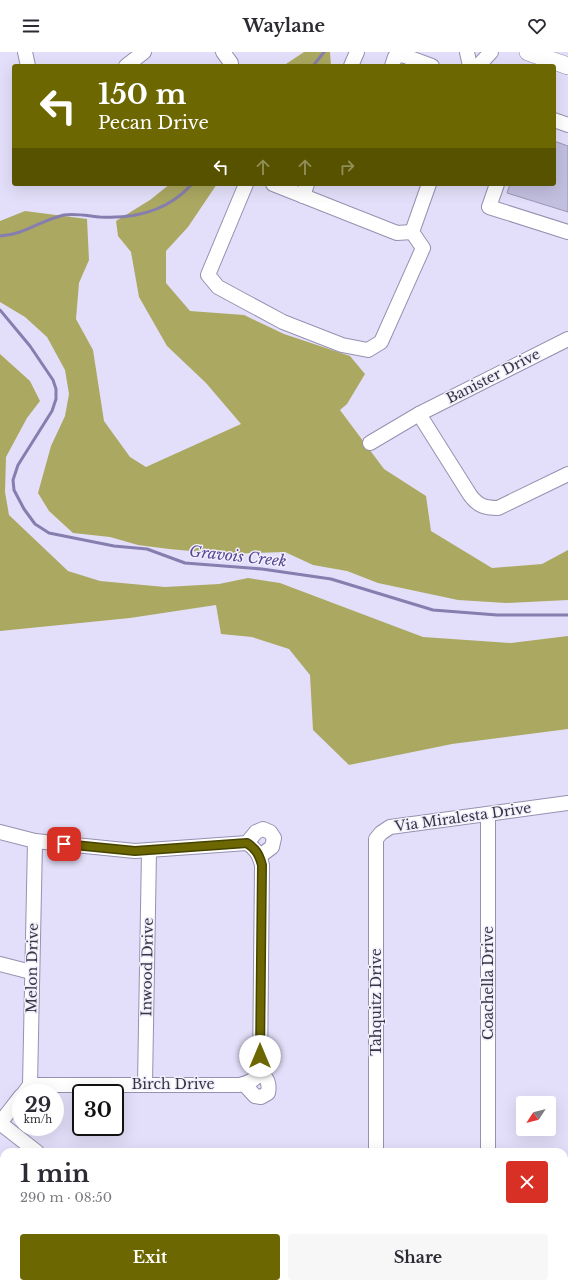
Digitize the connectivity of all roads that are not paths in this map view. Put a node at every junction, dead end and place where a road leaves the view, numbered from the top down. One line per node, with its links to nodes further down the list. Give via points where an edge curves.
1 (25, 52): 9 (street)
2 (144, 52): 10 (street)
3 (223, 52): 11 (street)
4 (348, 52): 12 (street)
5 (357, 52): 13 (street)
6 (467, 52): 16 (street)
7 (491, 52): 17 (street)
8 (529, 52): 18 (main road)
9 (28, 64)
10 (129, 64)
11 (231, 64)
12 (346, 64)
13 (352, 64)
14 (393, 64): 15 (street, via 395,57 402,55)
15 (427, 64)
16 (470, 64)
17 (480, 64)
18 (568, 66)
19 (556, 121): 20 (street)
20 (568, 125)
21 (245, 186): 26 (street, via 208,275 218,287 283,322 342,345 368,350 381,342 423,248)
22 (284, 186): 25 (street)
23 (429, 186): 26 (street)
24 (496, 186): 27 (street, via 489,207)
25 (305, 190): 26 (street, via 397,233)
26 (412, 232)
27 (568, 232)
28 (568, 339): 29 (street, Banister Drive)
29 (419, 414): 30 (street, Banister Drive); 31 (street, via 476,504 485,508 498,508)
30 (370, 443)
31 (568, 474)
32 (568, 803): 33 (street, Via Miralesta Drive)
33 (488, 815): 37 (street, Via Miralesta Drive, via 390,827 376,839); 47 (street, Coachella Drive)
34 (0, 832): 35 (street)
35 (35, 841): 36 (street); 39 (street, Melon Drive)
36 (149, 851): 41 (street, Inwood Drive); 41 (street, Birch Drive, via 254,849 262,865 253,1078)
37 (376, 852): 46 (street, Tahquitz Drive)
38 (0, 964): 39 (street)
39 (31, 972): 40 (street, Melon Drive)
40 (27, 1084)
41 (145, 1084): 42 (street, Birch Drive)
42 (64, 1087)
43 (12, 1108): 44 (street)
44 (0, 1123): 45 (street)
45 (21, 1147)
46 (376, 1148)
47 (488, 1148)

